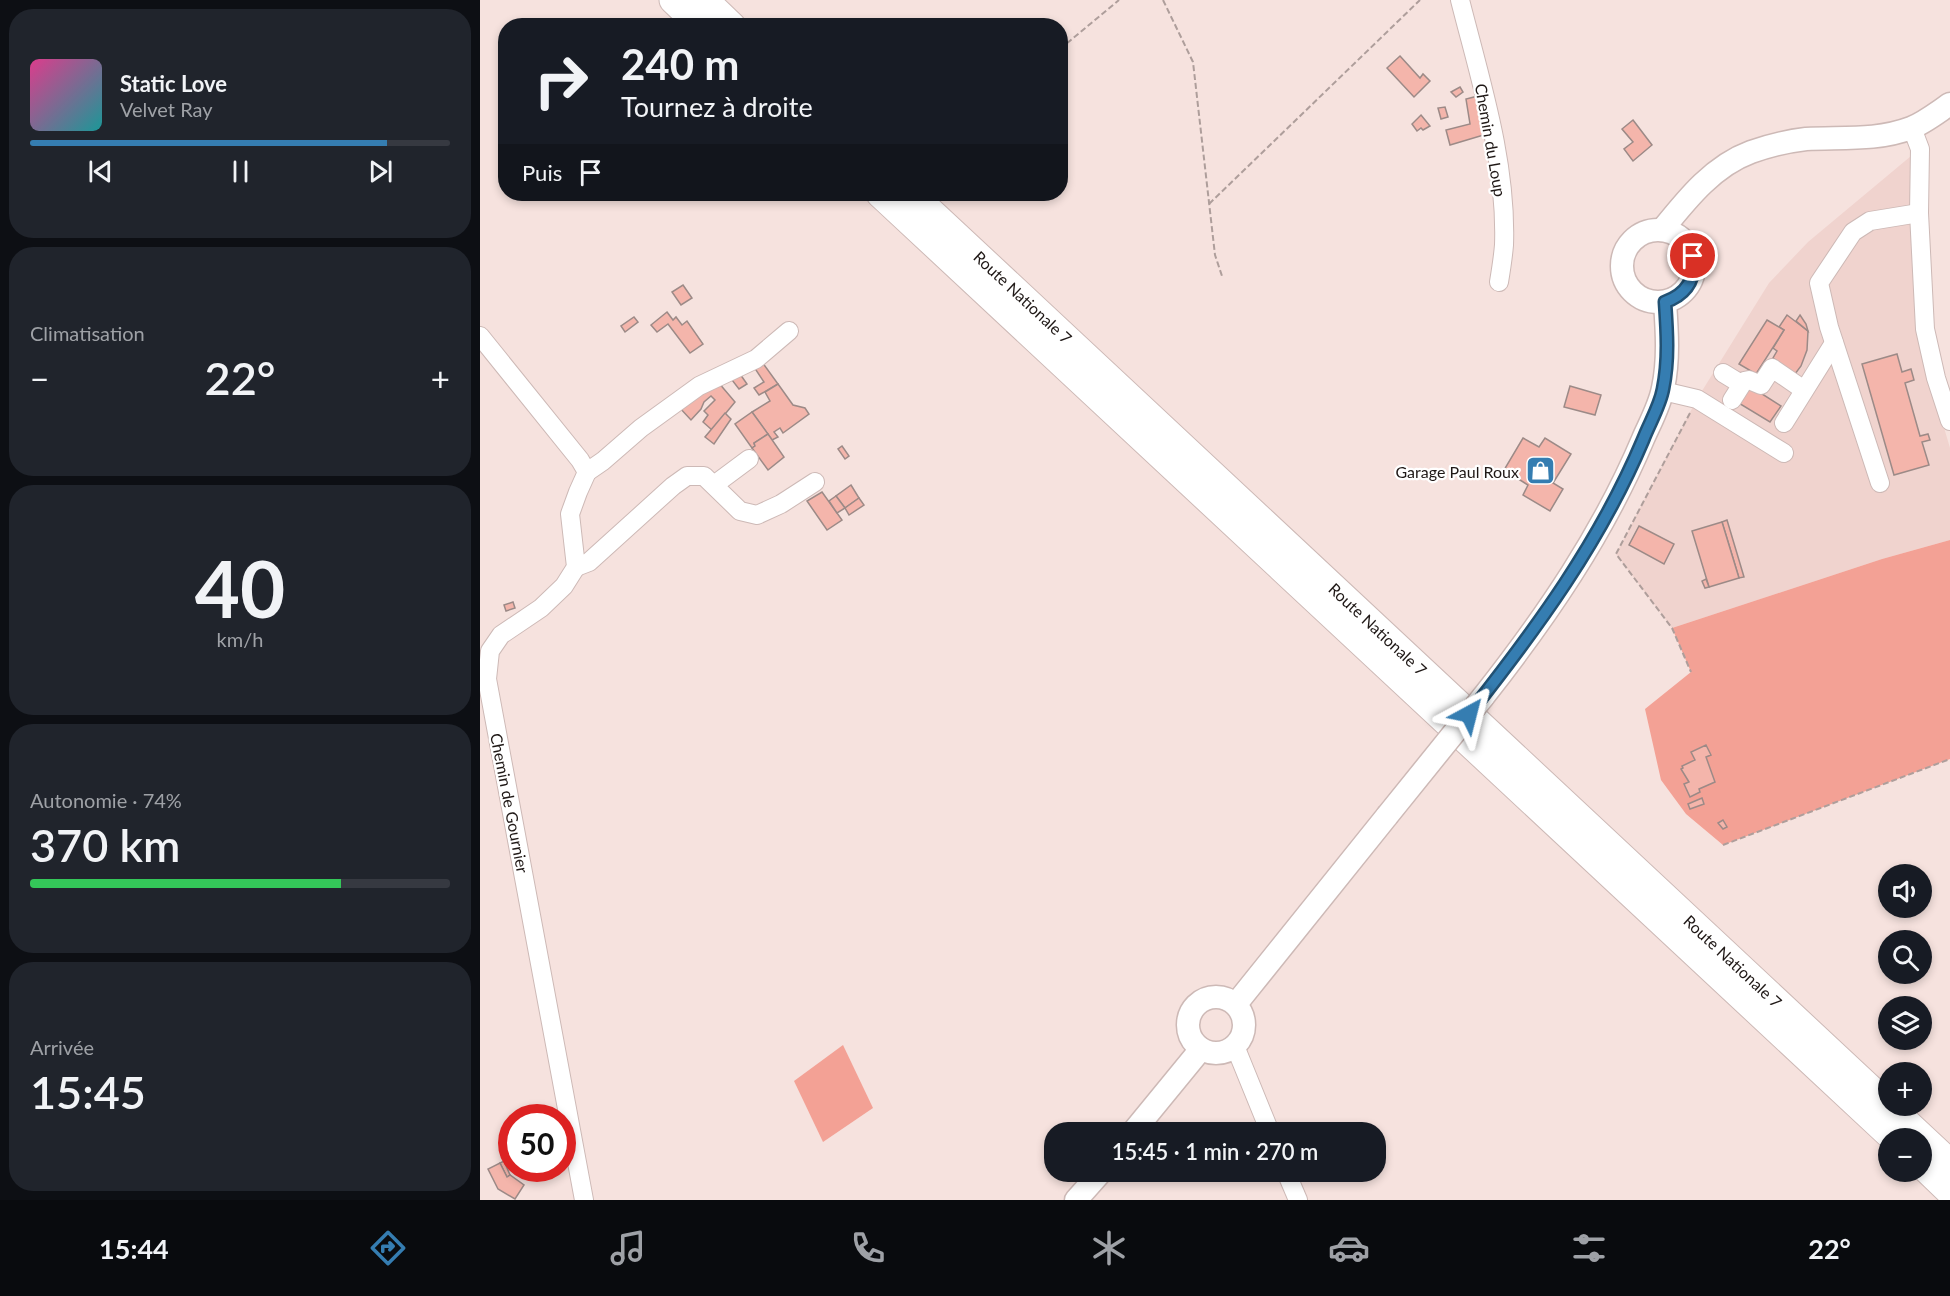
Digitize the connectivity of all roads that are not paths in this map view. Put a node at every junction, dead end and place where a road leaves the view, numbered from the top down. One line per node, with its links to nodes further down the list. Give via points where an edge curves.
1 (673, 0): 4 (highway)
2 (705, 0): 5 (highway)
3 (1460, 0): 12 (street, Chemin du Loup, via 1498,169 1504,246)
4 (692, 18)
5 (724, 18)
6 (1950, 104): 7 (main road)
7 (1912, 128): 10 (street, via 1920,149); 11 (main road, via 1871,137 1802,140 1751,152 1703,183)
8 (888, 201): 35 (highway, Route Nationale 7)
9 (919, 201): 36 (highway, Route Nationale 7)
10 (1919, 213): 16 (street, via 1869,221 1853,232 1819,283); 20 (street, via 1925,329)
11 (1662, 230): 13 (main road, via 1680,236 1688,245 1695,268 1686,290); 13 (main road, via 1635,238 1622,258 1621,270 1631,292 1647,301)
12 (1499, 282)
13 (1665, 302): 19 (main road, via 1668,342)
14 (789, 331): 24 (street, via 756,359 699,386)
15 (480, 336): 24 (street)
16 (1834, 343): 18 (street); 26 (street)
17 (1723, 373): 18 (street, via 1736,392 1743,381 1761,386 1772,368)
18 (1804, 390): 21 (street)
19 (1663, 391): 22 (street, via 1696,399); 30 (main road, bridge, via 1629,473 1590,544 1530,638)
20 (1950, 421)
21 (1784, 423)
22 (1784, 453)
23 (750, 459): 27 (street)
24 (587, 472): 28 (street, via 570,514)
25 (815, 482): 27 (street, via 757,514 740,511)
26 (1880, 483)
27 (714, 485): 28 (street, via 704,476 687,476 589,562)
28 (576, 567): 29 (street, Chemin de Gournier, via 564,586 541,608 501,635)
29 (485, 653): 41 (street, Chemin de Gournier)
30 (1236, 1004): 31 (main road, via 1244,1030); 32 (main road, via 1210,997 1194,1007 1187,1025 1194,1043)
31 (1235, 1046): 32 (main road, via 1219,1053); 34 (street)
32 (1201, 1049): 33 (main road)
33 (1141, 1122)
34 (1266, 1122)
35 (1882, 1128)
36 (1950, 1163)
37 (1932, 1175): 40 (highway)
38 (1092, 1182): 42 (main road)
39 (1290, 1182): 43 (street)
40 (1950, 1192)
41 (584, 1200)
42 (1076, 1200)
43 (1298, 1200)

